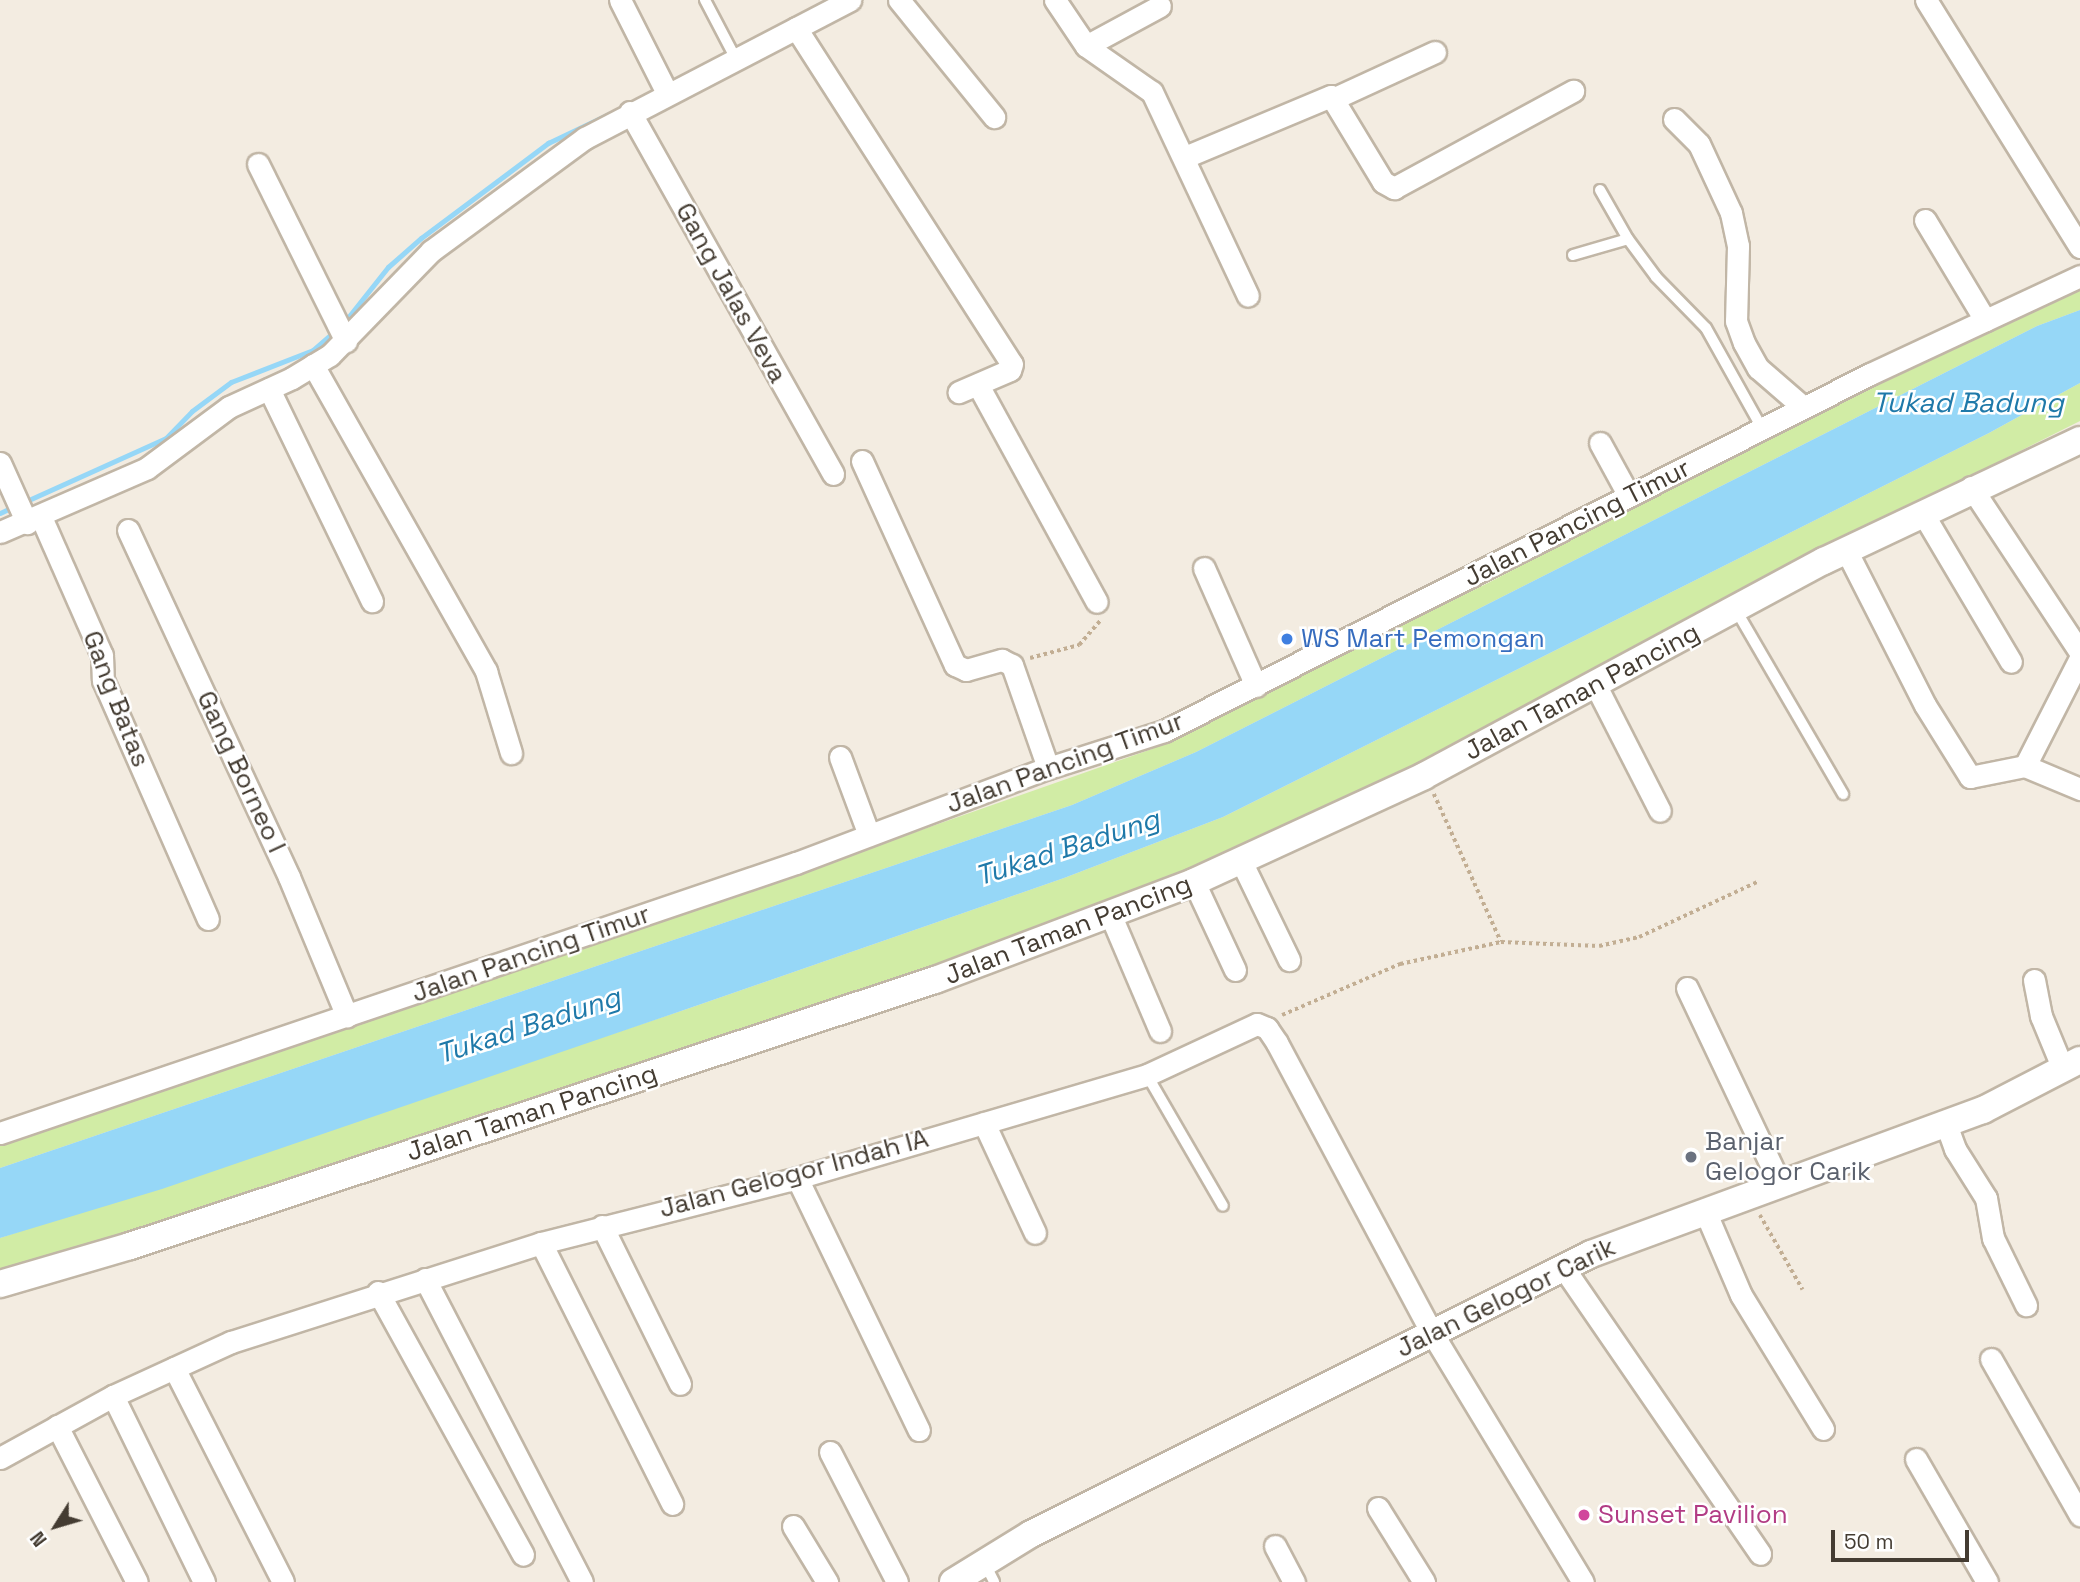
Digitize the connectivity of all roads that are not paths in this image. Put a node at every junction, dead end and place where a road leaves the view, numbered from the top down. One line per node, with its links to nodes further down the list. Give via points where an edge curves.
1 (620, 0): 12 (street)
2 (705, 0): 11 (lane)
3 (850, 0): 8 (street)
4 (899, 0): 16 (street)
5 (1055, 0): 9 (street)
6 (1926, 0): 23 (street)
7 (1160, 6): 9 (street)
8 (796, 28): 11 (street); 47 (street, via 1012,364 1010,370 969,388)
9 (1086, 46): 18 (street, via 1146,85)
10 (1435, 52): 14 (street)
11 (734, 55): 12 (street)
12 (664, 89): 15 (street)
13 (1573, 91): 14 (street, via 1394,188 1383,182)
14 (1335, 98): 18 (street, via 1327,96)
15 (630, 112): 28 (street, via 585,138 432,251); 37 (street, Gang Jalas Veva)
16 (994, 117)
17 (1674, 119): 31 (street, via 1699,144 1731,213 1738,246 1735,321 1744,343 1765,375)
18 (1185, 157): 26 (street)
19 (258, 164): 28 (street)
20 (1600, 190): 22 (lane)
21 (1924, 220): 27 (street)
22 (1628, 239): 24 (lane); 32 (lane, via 1650,271 1706,328)
23 (2080, 247)
24 (1573, 255)
25 (2080, 276): 27 (street, Jalan Pancing Timur)
26 (1248, 296)
27 (1985, 320): 31 (street, Jalan Pancing Timur)
28 (343, 334): 29 (street)
29 (313, 365): 30 (street); 54 (street, via 486,671)
30 (269, 389): 41 (street, via 229,407 147,468); 46 (street)
31 (1803, 407): 32 (street, Jalan Pancing Timur)
32 (1762, 428): 39 (street, Jalan Pancing Timur)
33 (2080, 440): 38 (street, Jalan Taman Pancing)
34 (1600, 443): 39 (street)
35 (862, 461): 57 (street, via 955,666 966,670 1002,660 1012,665)
36 (0, 463): 41 (street, Gang Batas)
37 (833, 474)
38 (1971, 487): 40 (street, Jalan Taman Pancing); 49 (street)
39 (1629, 496): 52 (street, Jalan Pancing Timur)
40 (1922, 512): 44 (street, Jalan Taman Pancing); 51 (street)
41 (28, 514): 43 (street); 65 (street, Gang Batas, via 102,655 103,680)
42 (128, 530): 70 (street, Gang Borneo I, via 289,877)
43 (0, 532)
44 (1846, 550): 48 (street, Jalan Taman Pancing); 56 (street, via 1925,705 1969,777)
45 (1204, 568): 52 (street)
46 (372, 601)
47 (1097, 602)
48 (1735, 610): 53 (street, Jalan Taman Pancing); 59 (lane)
49 (2080, 652)
50 (2080, 658): 56 (street)
51 (2011, 662)
52 (1256, 686): 57 (street, Jalan Pancing Timur, via 1164,731)
53 (1596, 686): 60 (street); 62 (street, Jalan Taman Pancing, via 1424,776)
54 (511, 753)
55 (840, 757): 61 (street)
56 (2025, 766): 58 (street)
57 (1048, 768): 61 (street, Jalan Pancing Timur)
58 (2080, 789)
59 (1843, 794)
60 (1660, 811)
61 (869, 835): 70 (street, Jalan Pancing Timur)
62 (1242, 863): 63 (street, Jalan Taman Pancing); 66 (street)
63 (1194, 883): 64 (street, Jalan Taman Pancing); 67 (street)
64 (1111, 916): 71 (street); 86 (street, Jalan Taman Pancing, via 935,980 130,1246)
65 (208, 919)
66 (1289, 960)
67 (1235, 970)
68 (2034, 980): 72 (street, via 2041,1016)
69 (1687, 988): 78 (street)
70 (347, 1016): 76 (street, Jalan Pancing Timur)
71 (1160, 1031)
72 (2071, 1064): 75 (street, Jalan Gelogor Carik)
73 (1147, 1075): 74 (street, Jalan Gelogor Indah IA); 79 (lane); 89 (street, Jalan Gelogor Indah IA, via 1261,1024 1295,1074)
74 (984, 1123): 77 (street, Jalan Gelogor Indah IA); 82 (street)
75 (1946, 1124): 78 (street, Jalan Gelogor Carik); 88 (street, via 1955,1149 1986,1198 1993,1238)
76 (0, 1133)
77 (797, 1178): 81 (street, Jalan Gelogor Indah IA); 96 (street)
78 (1780, 1184): 80 (street, Jalan Gelogor Carik)
79 (1223, 1206)
80 (1705, 1211): 84 (street, Jalan Gelogor Carik); 95 (street, via 1741,1295)
81 (602, 1226): 83 (street, Jalan Gelogor Indah IA); 92 (street)
82 (1035, 1233)
83 (541, 1243): 85 (street, Jalan Gelogor Indah IA); 100 (street)
84 (1563, 1267): 89 (street, Jalan Gelogor Carik); 106 (street)
85 (425, 1279): 87 (street, Jalan Gelogor Indah IA); 112 (street)
86 (0, 1284)
87 (383, 1291): 91 (street, Jalan Gelogor Indah IA, via 231,1342); 103 (street); 107 (street)
88 (2026, 1305)
89 (1432, 1333): 108 (street, Jalan Gelogor Carik); 118 (street)
90 (1991, 1359): 102 (street)
91 (174, 1368): 93 (street, Jalan Gelogor Indah IA); 111 (street)
92 (680, 1384)
93 (113, 1396): 94 (street, Jalan Gelogor Indah IA); 110 (street)
94 (57, 1426): 98 (street, Jalan Gelogor Indah IA); 109 (street)
95 (1823, 1429)
96 (919, 1430)
97 (830, 1452): 114 (street)
98 (0, 1458)
99 (1916, 1459): 119 (street)
100 (671, 1504)
101 (1378, 1508): 117 (street)
102 (2080, 1515)
103 (518, 1525)
104 (793, 1526): 113 (street)
105 (1275, 1546): 116 (street)
106 (1760, 1554)
107 (523, 1555)
108 (989, 1572): 115 (street, Jalan Gelogor Carik)
109 (137, 1582)
110 (204, 1582)
111 (283, 1582)
112 (582, 1582)
113 (827, 1582)
114 (897, 1582)
115 (953, 1582)
116 (1294, 1582)
117 (1424, 1582)
118 (1584, 1582)
119 (1987, 1582)

